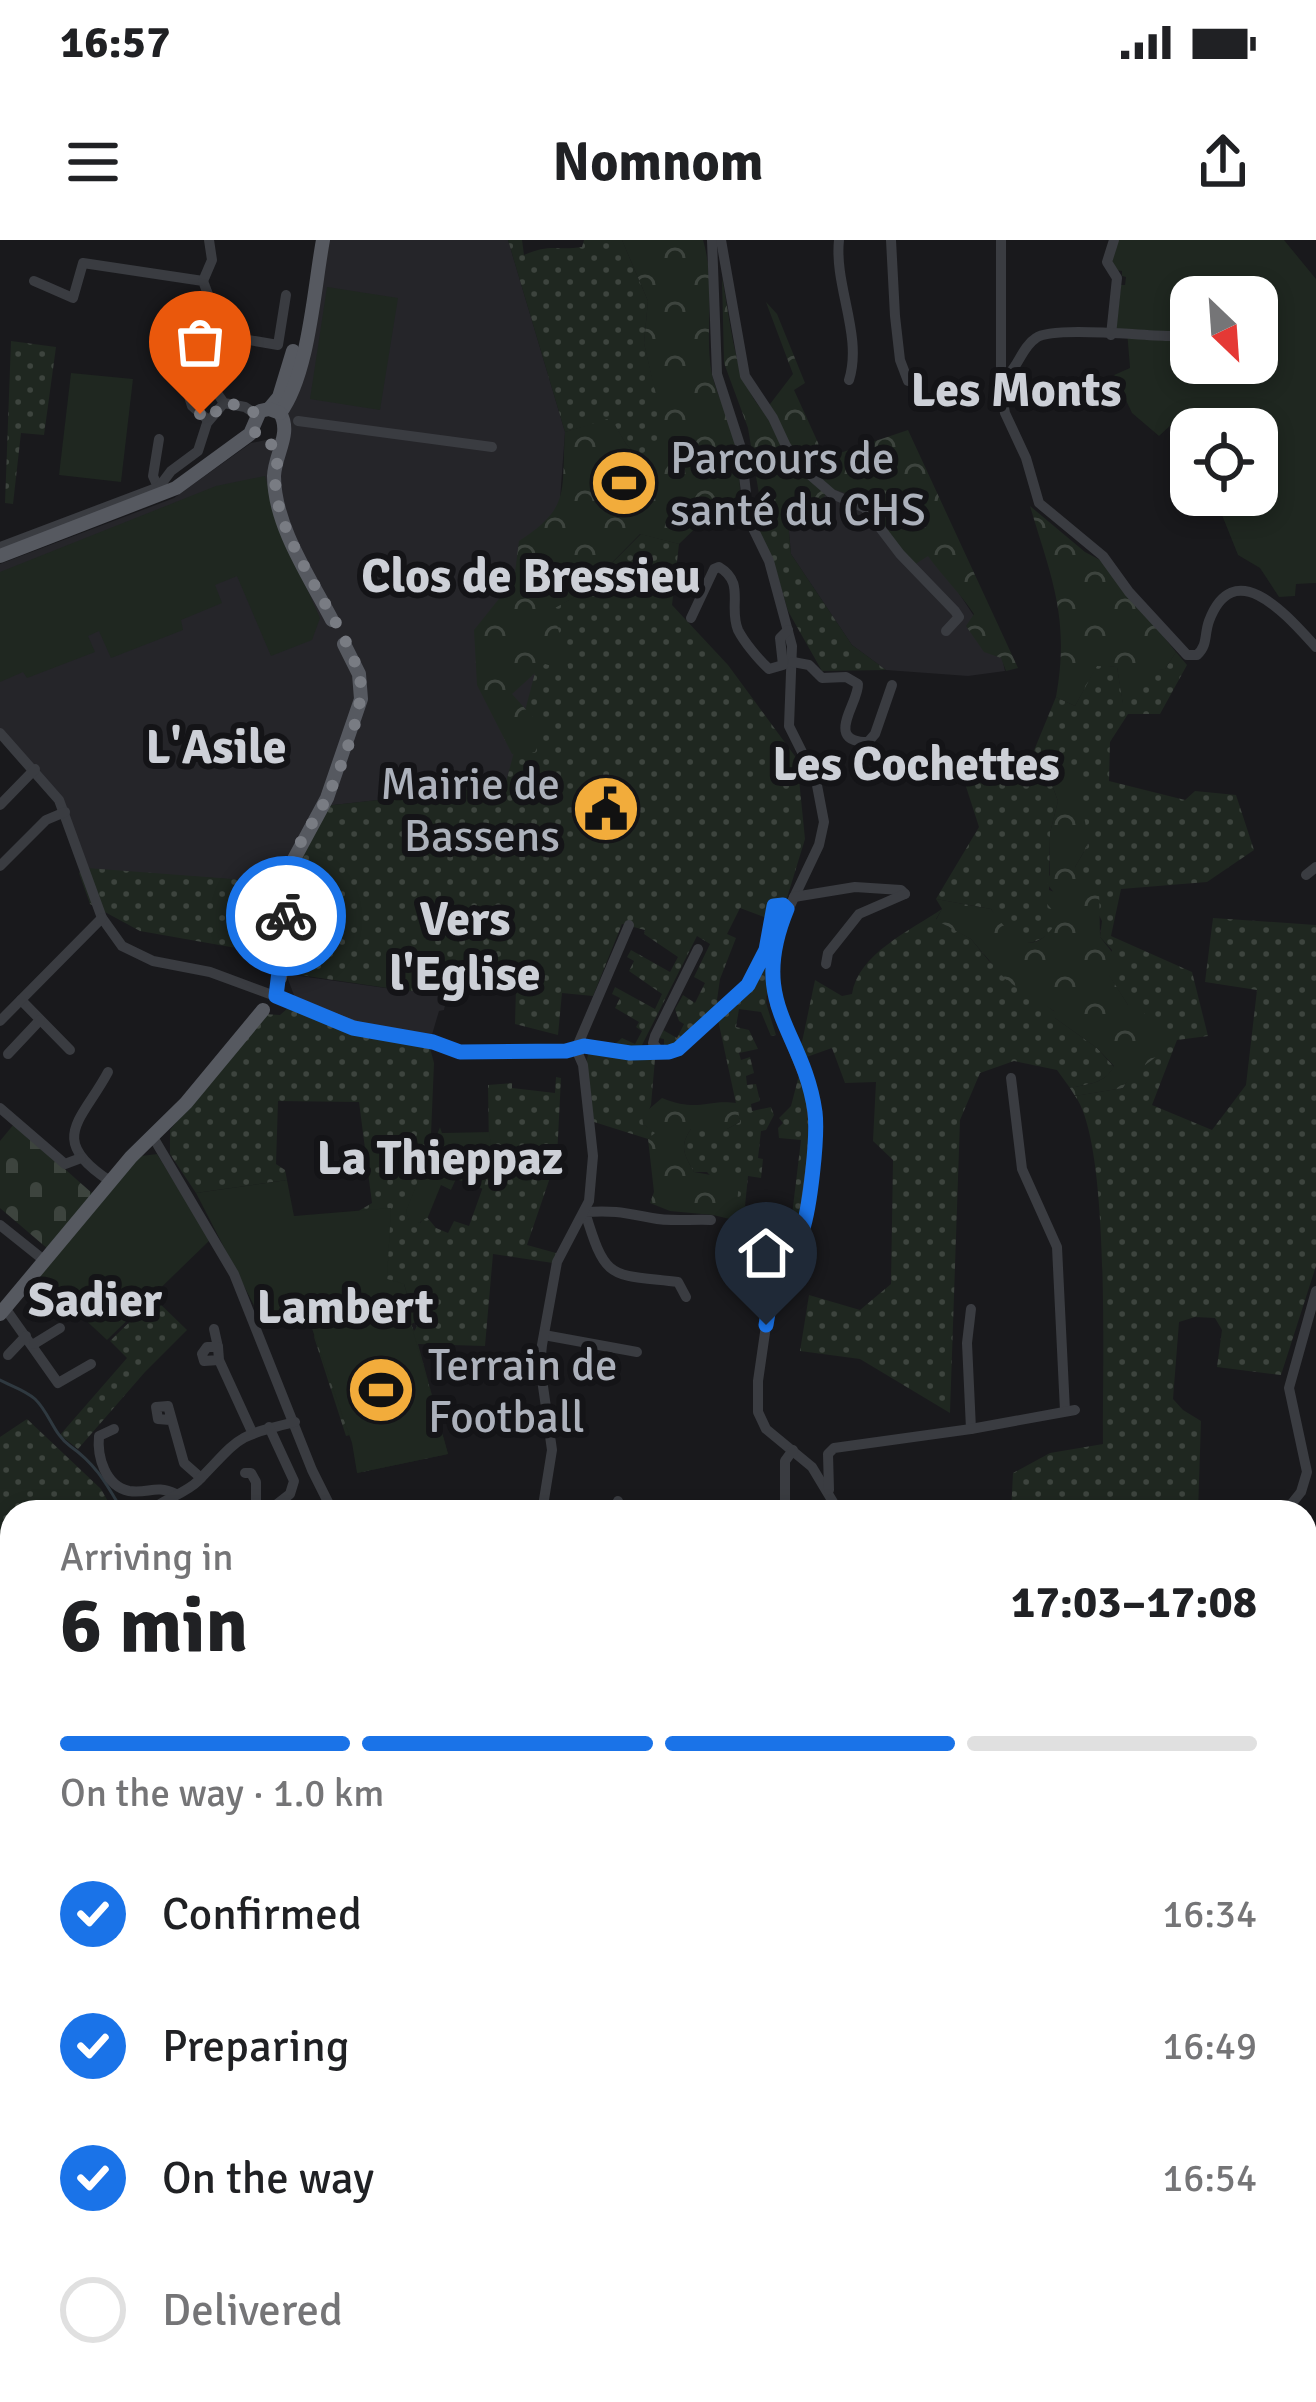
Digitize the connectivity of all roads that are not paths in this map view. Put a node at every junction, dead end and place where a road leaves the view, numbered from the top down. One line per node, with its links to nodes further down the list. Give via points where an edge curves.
1 (209, 240): 9 (street)
2 (319, 240): 19 (main road, via 288,400)
3 (714, 240): 29 (street, via 717,374 741,448 749,520); 30 (street, via 745,376 801,467 832,494 866,508 956,611)
4 (839, 240): 15 (street, via 855,361)
5 (891, 240): 16 (street)
6 (1001, 240): 14 (street)
7 (1114, 240): 12 (street, via 1107,262 1117,278)
8 (34, 280): 9 (street, via 73,298 83,263)
9 (203, 281): 11 (street)
10 (286, 295): 11 (street, via 278,345)
11 (213, 334): 17 (street)
12 (1111, 335): 13 (street); 14 (street, via 1038,337)
13 (1170, 336)
14 (999, 379): 32 (street, via 1039,503 1103,556 1187,655 1204,648 1209,621 1238,592 1279,608)
15 (849, 380)
16 (908, 381)
17 (216, 385): 18 (street); 20 (street, via 196,384 188,393)
18 (224, 403): 19 (street); 20 (street)
19 (264, 415): 22 (main road); 22 (main road, via 285,425); 26 (main road, via 176,488)
20 (208, 420): 25 (street, via 198,451)
21 (298, 421): 24 (street)
22 (270, 439): 26 (main road, via 250,442 174,498); 28 (main road, via 279,457 276,497)
23 (159, 440): 25 (street)
24 (492, 447)
25 (158, 487): 26 (street)
26 (0, 556)
27 (691, 618): 29 (street, via 719,567 736,585 739,631 769,669 783,664)
28 (332, 620): 31 (street)
29 (788, 630): 33 (street)
30 (946, 631)
31 (344, 644): 45 (main road, via 361,699 327,798 294,859)
32 (1316, 647)
33 (793, 662): 34 (street, via 826,680 858,683 845,725 857,742 875,734); 40 (street, via 789,726 816,779 824,822)
34 (892, 685)
35 (0, 733): 36 (street)
36 (35, 769): 37 (street); 38 (street)
37 (0, 805)
38 (65, 812): 39 (street); 41 (street)
39 (0, 866)
40 (790, 903): 44 (street, via 855,887 905,893 847,925); 53 (street, via 774,906 766,950 737,997 678,1049); 83 (street, via 772,985 809,1088 815,1135 805,1217 769,1305 757,1397 760,1421)
41 (101, 918): 46 (street, via 128,951); 47 (street)
42 (629, 925): 51 (street)
43 (698, 949): 53 (street, via 655,1036)
44 (826, 964)
45 (280, 978): 46 (street)
46 (276, 996): 48 (street); 51 (street, via 353,1028 460,1052)
47 (21, 1000): 49 (street); 50 (street)
48 (263, 1010): 58 (main road)
49 (40, 1020): 52 (street); 54 (street)
50 (0, 1021)
51 (576, 1049): 53 (street); 61 (street, via 593,1156)
52 (70, 1050)
53 (660, 1052)
54 (8, 1054)
55 (108, 1072): 59 (street, via 74,1123)
56 (1011, 1078): 81 (street, via 1022,1169 1057,1247 1070,1410)
57 (0, 1108): 59 (street, via 65,1164)
58 (153, 1137): 60 (main road); 77 (street, via 223,1252)
59 (81, 1159): 60 (street)
60 (110, 1181): 64 (main road)
61 (585, 1212): 62 (street); 66 (street, via 607,1268 678,1282); 71 (street, via 557,1262)
62 (711, 1220)
63 (0, 1225): 64 (street)
64 (45, 1261): 68 (main road)
65 (1316, 1291): 95 (street, via 1288,1388 1306,1472)
66 (686, 1297)
67 (971, 1309): 81 (street)
68 (3, 1311): 72 (street)
69 (60, 1328): 72 (street)
70 (214, 1329): 82 (street)
71 (544, 1335): 73 (street); 92 (street, via 552,1465)
72 (30, 1340): 74 (street); 75 (street, via 61,1389)
73 (637, 1352)
74 (8, 1355)
75 (91, 1364)
76 (161, 1390): 85 (street, via 184,1463)
77 (290, 1409): 78 (street); 79 (street)
78 (295, 1422): 79 (street); 91 (street)
79 (269, 1427): 82 (street); 90 (street, via 294,1481)
80 (114, 1430): 87 (street, via 99,1436 98,1449 113,1483)
81 (970, 1430): 86 (street, via 834,1448)
82 (251, 1432): 85 (street)
83 (793, 1450): 86 (street); 93 (street)
84 (245, 1473): 89 (street, via 256,1482)
85 (201, 1478): 87 (street)
86 (829, 1490): 94 (street)
87 (176, 1494): 88 (street)
88 (167, 1500)
89 (256, 1500)
90 (282, 1500)
91 (328, 1500)
92 (545, 1500)
93 (784, 1500)
94 (834, 1500)
95 (1294, 1500)

